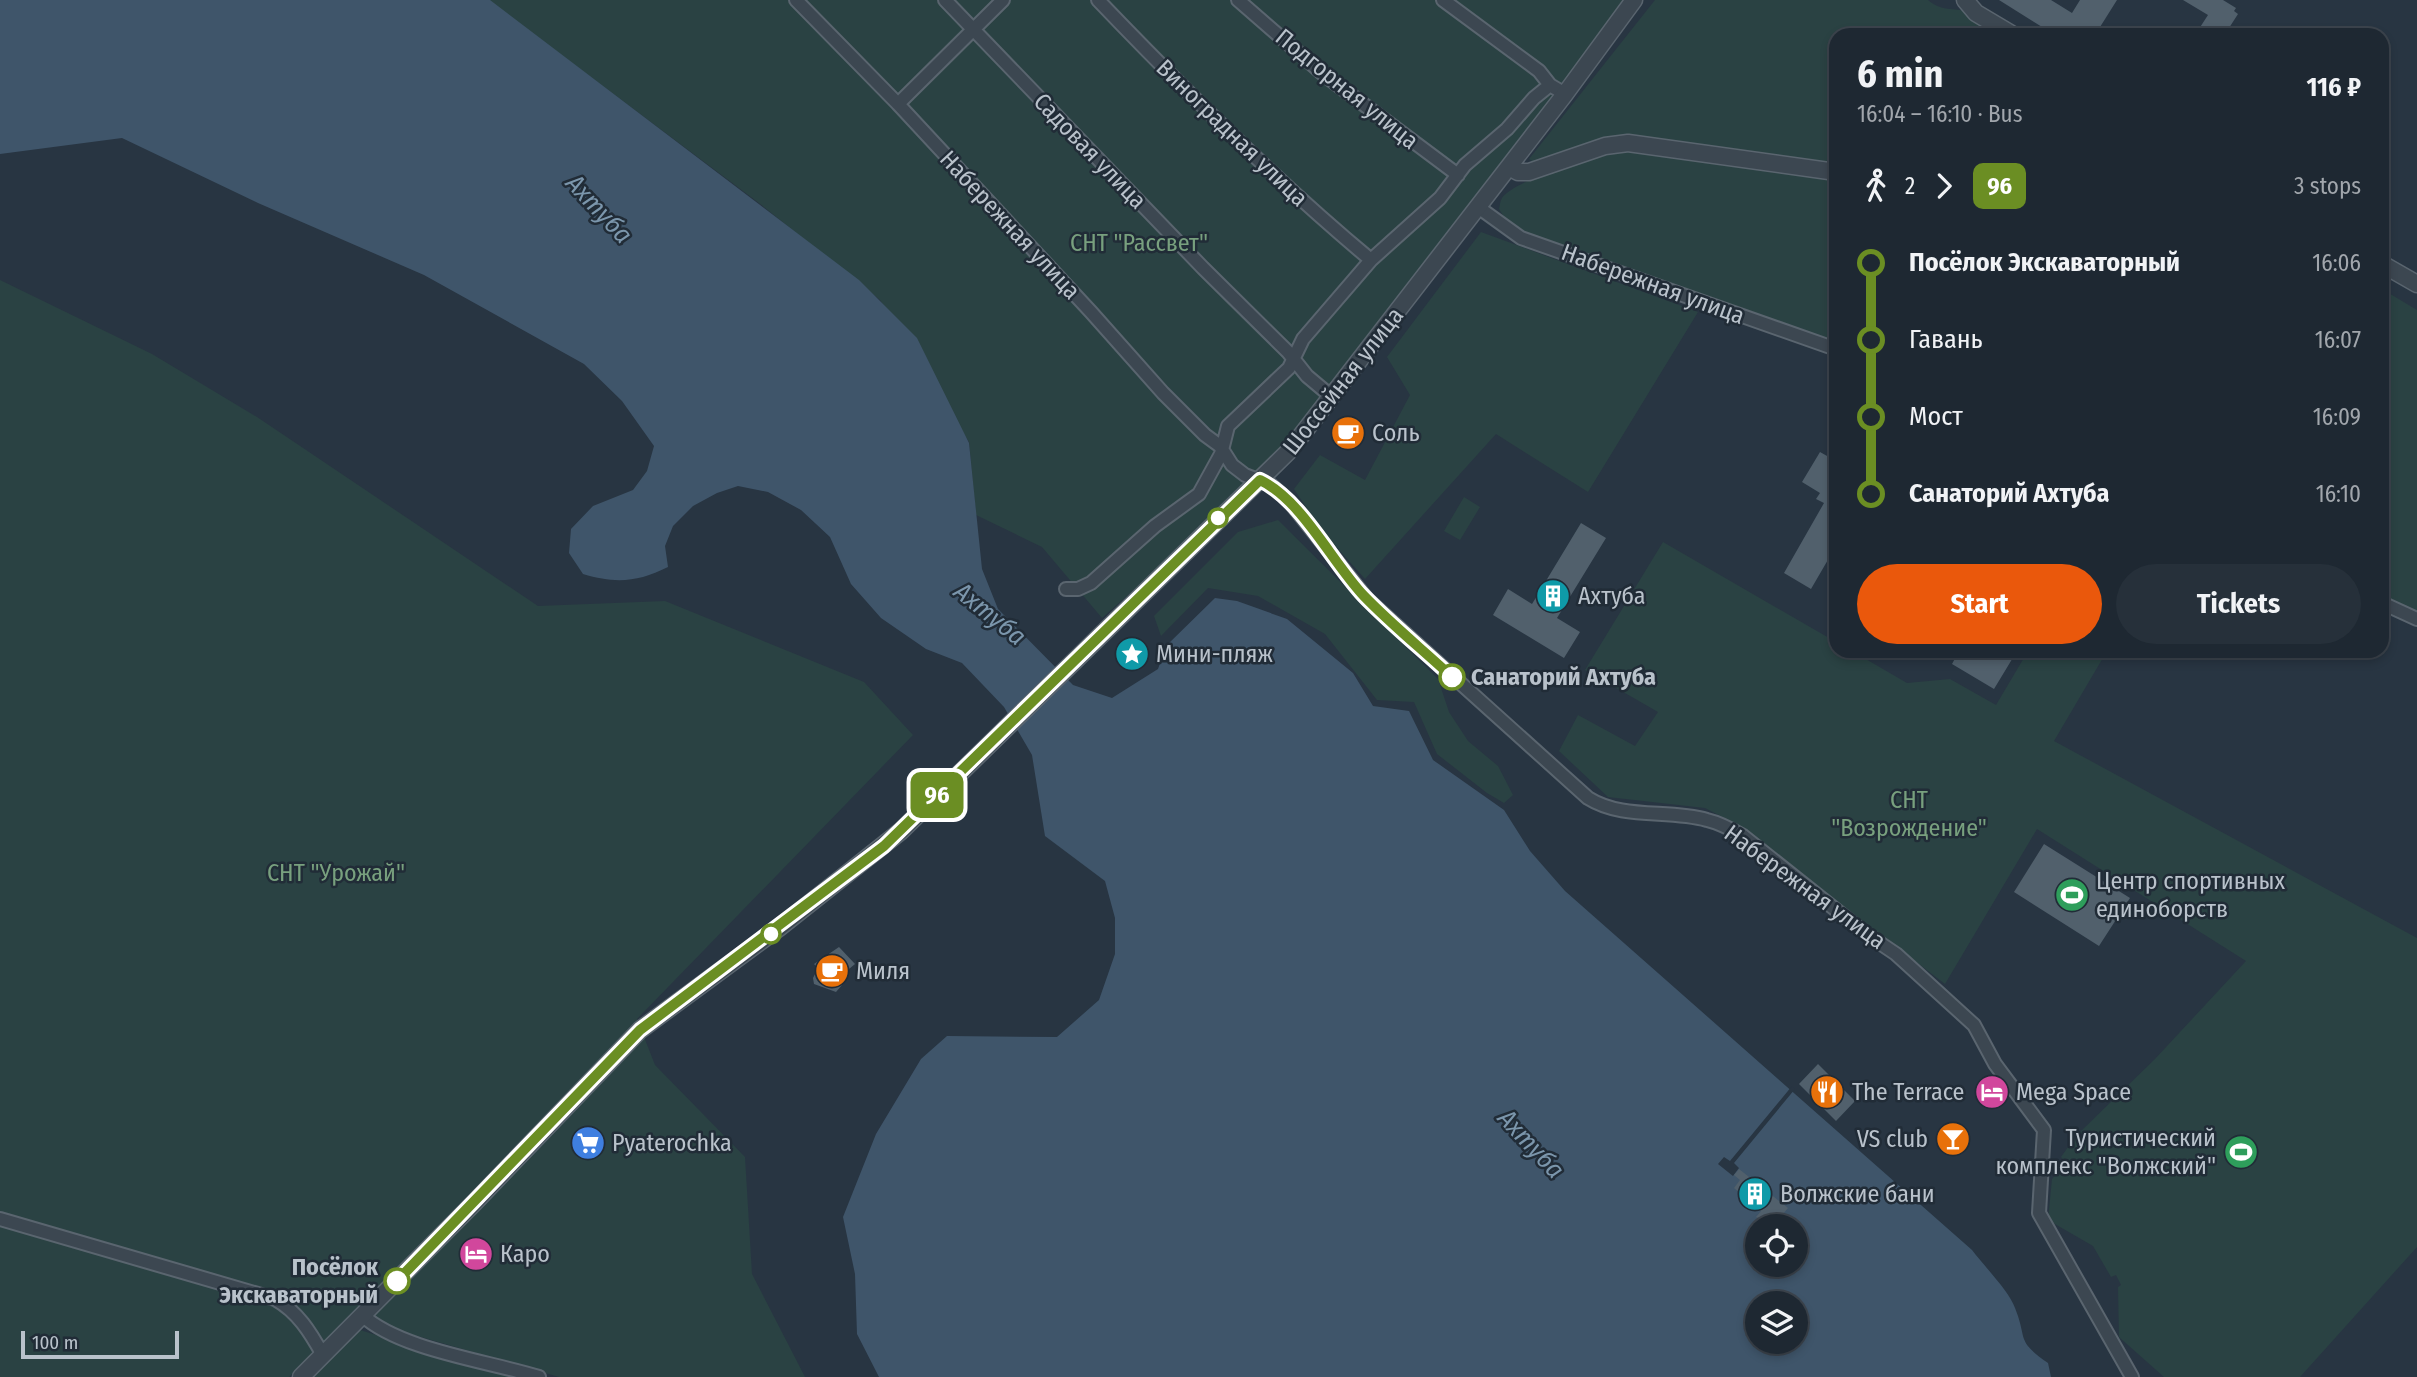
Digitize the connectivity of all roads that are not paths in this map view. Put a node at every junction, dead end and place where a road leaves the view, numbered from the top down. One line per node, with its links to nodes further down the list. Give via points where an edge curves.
1 (796, 0): 13 (street, Набережная улица)
2 (945, 0): 10 (street, Садовая улица)
3 (1003, 0): 10 (street)
4 (1098, 0): 18 (street, Виноградная улица, via 1246,148)
5 (1238, 0): 16 (street, Подгорная улица, via 1323,74)
6 (1443, 0): 11 (street, via 1539,71)
7 (1634, 0): 12 (street, Шоссейная улица)
8 (1965, 0): 9 (street, via 1976,13)
9 (2001, 28)
10 (972, 29): 13 (street); 22 (street, Садовая улица)
11 (1550, 85): 12 (street); 16 (street)
12 (1565, 94): 14 (street, Шоссейная улица)
13 (898, 104): 24 (street, Набережная улица)
14 (1509, 167): 15 (street, via 1529,172 1605,146 1628,143); 17 (street, Шоссейная улица)
15 (1829, 171)
16 (1458, 175): 18 (street, via 1440,198)
17 (1478, 206): 21 (street, Набережная улица, via 1521,238); 23 (street, Шоссейная улица)
18 (1371, 260): 22 (street, via 1303,340)
19 (2389, 268): 20 (street)
20 (2417, 284)
21 (1829, 347)
22 (1294, 361): 23 (street, Садовая улица); 24 (street, via 1228,426)
23 (1332, 397): 25 (street, Шоссейная улица)
24 (1221, 450): 25 (street, Набережная улица, via 1245,475); 26 (street, via 1199,494 1091,583)
25 (1260, 480): 30 (street, Шоссейная улица, via 884,846 640,1030); 34 (street, Набережная улица, via 1289,501 1367,599 1588,798 1610,809 1709,820 1743,836 1896,954 1974,1025 1995,1064 2044,1130 2039,1213)
26 (1066, 589)
27 (2389, 606): 28 (street)
28 (2417, 620)
29 (0, 1219): 31 (street, via 275,1299 306,1326)
30 (362, 1315): 31 (street, Шоссейная улица); 33 (street, via 376,1328 414,1342)
31 (323, 1355): 32 (street, Шоссейная улица)
32 (301, 1377)
33 (539, 1377)
34 (2132, 1377)

